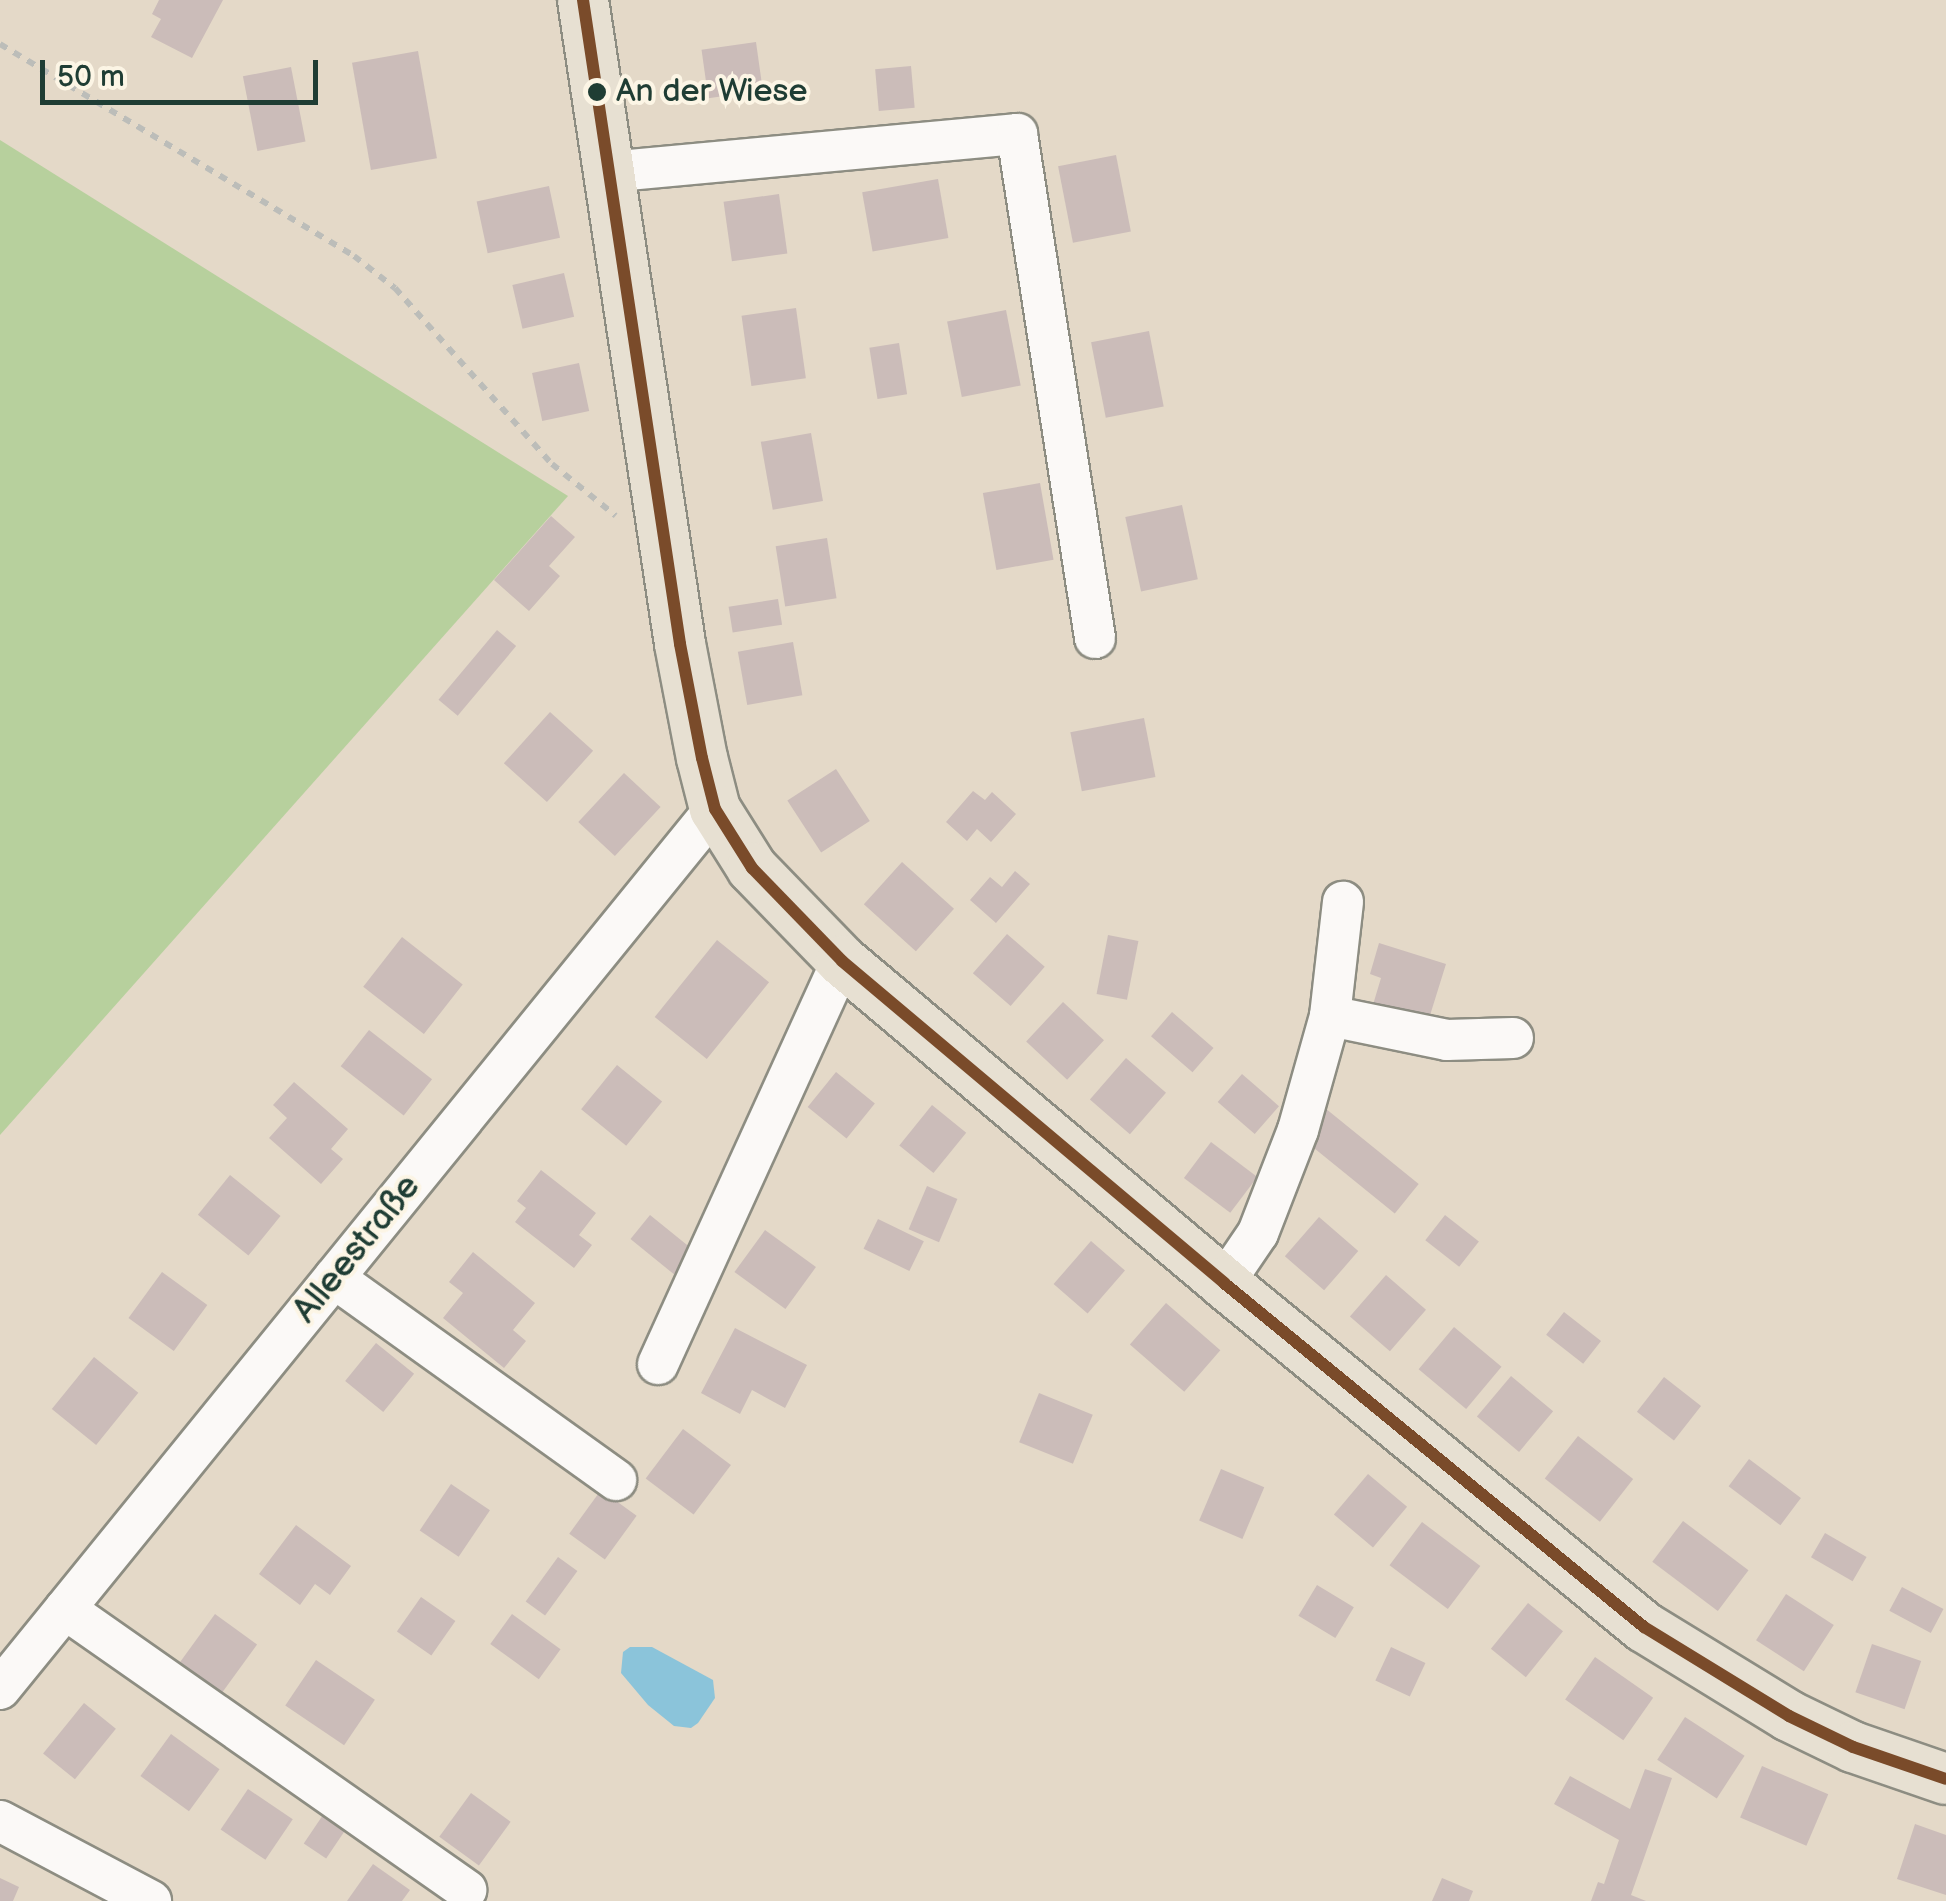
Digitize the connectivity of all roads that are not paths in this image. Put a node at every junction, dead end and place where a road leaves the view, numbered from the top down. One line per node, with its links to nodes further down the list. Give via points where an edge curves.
1 (583, 0): 2 (main road)
2 (607, 172): 3 (street, via 1017,134); 4 (main road)
3 (1095, 638)
4 (714, 809): 6 (main road, via 752,868); 9 (street, Alleestraße)
5 (1343, 902): 7 (street)
6 (842, 961): 10 (main road); 11 (street)
7 (1330, 1016): 8 (street, via 1447,1040); 10 (street, via 1279,1183 1258,1233)
8 (1513, 1038)
9 (334, 1278): 12 (street); 13 (street, Alleestraße)
10 (1224, 1284): 15 (main road, via 1644,1627 1789,1716)
11 (658, 1364)
12 (616, 1480)
13 (65, 1609): 14 (street, Alleestraße); 17 (street)
14 (0, 1689)
15 (1946, 1779)
16 (0, 1821): 18 (street)
17 (467, 1890)
18 (151, 1901)

